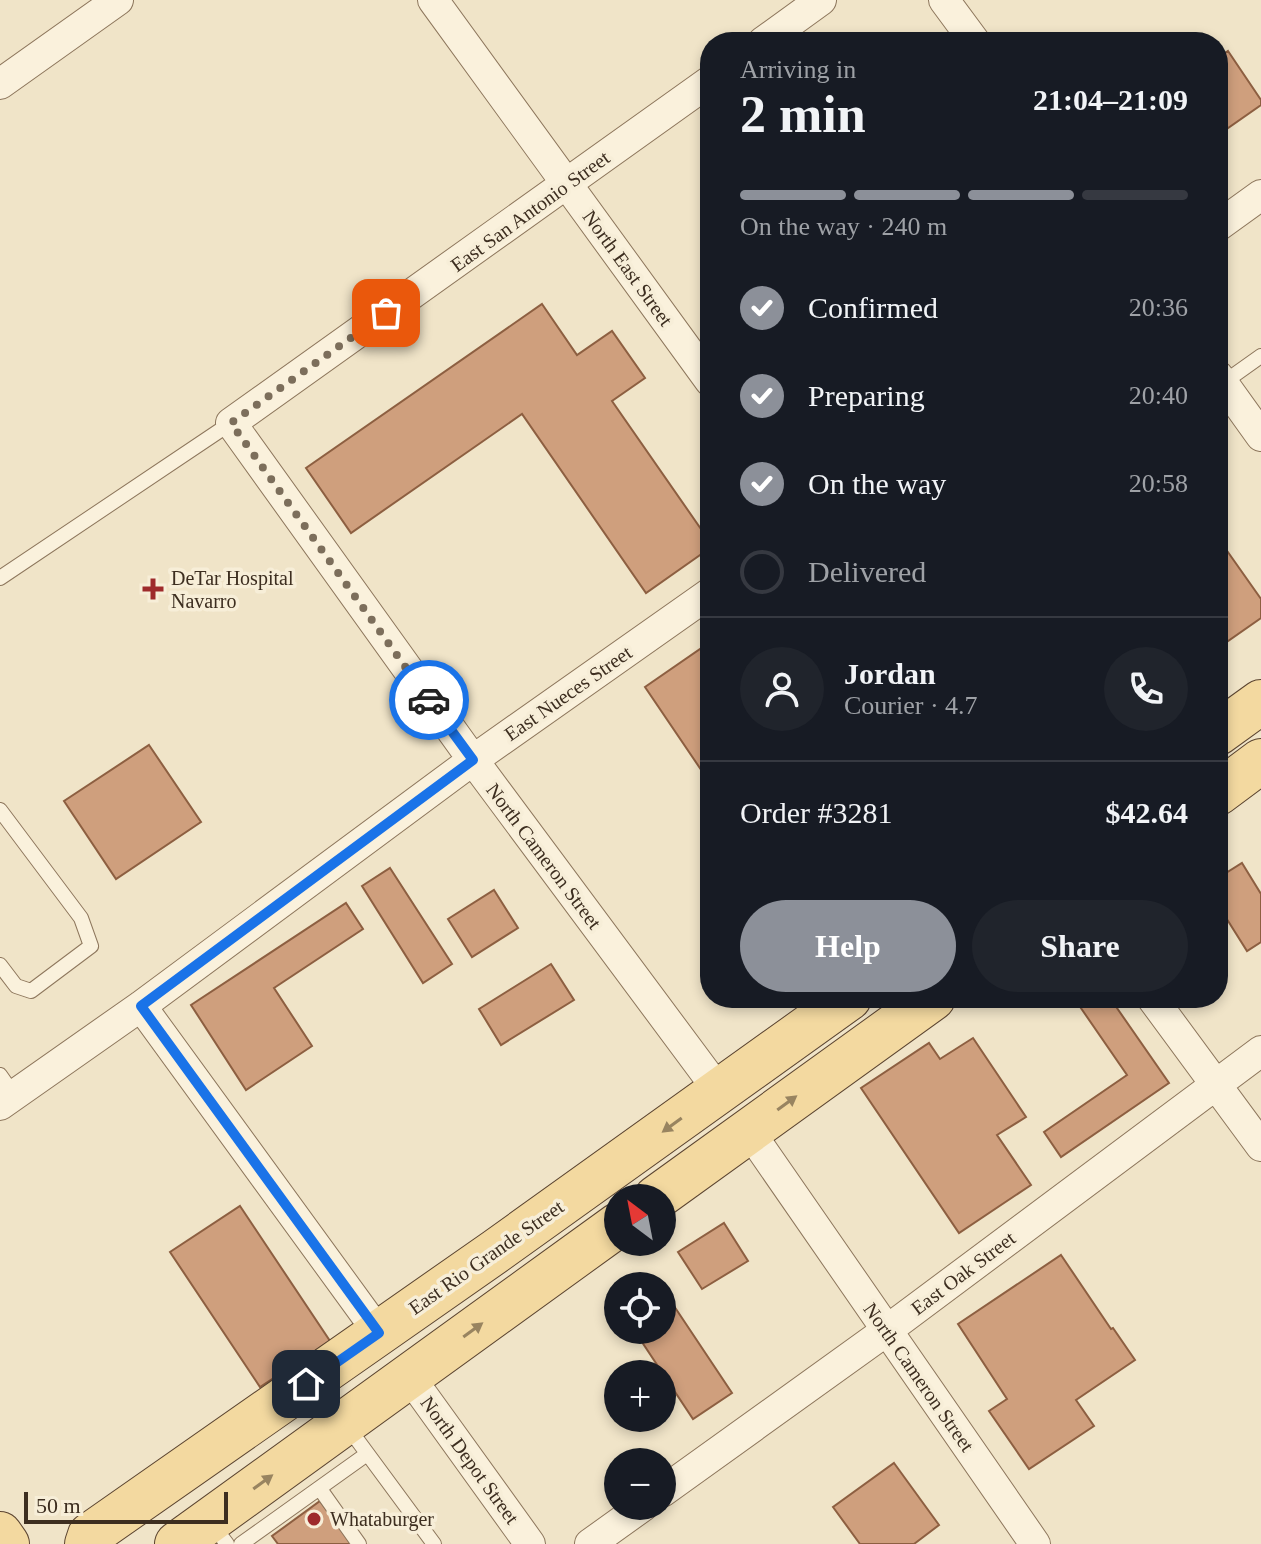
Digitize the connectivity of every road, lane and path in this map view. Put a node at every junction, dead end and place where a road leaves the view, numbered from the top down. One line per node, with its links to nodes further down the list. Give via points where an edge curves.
1 (118, 0): 7 (street)
2 (433, 0): 9 (street, North East Street)
3 (821, 0): 5 (street)
4 (944, 0): 6 (street)
5 (777, 32)
6 (968, 32)
7 (0, 84)
8 (700, 88): 9 (street, East San Antonio Street)
9 (566, 185): 13 (street, North East Street); 16 (street, East San Antonio Street)
10 (1261, 195): 11 (street)
11 (1228, 219)
12 (1261, 356): 14 (lane)
13 (700, 367)
14 (1228, 375)
15 (1228, 391): 17 (street)
16 (231, 423): 18 (lane); 22 (street, North Cameron Street)
17 (1261, 436)
18 (0, 578)
19 (700, 600): 22 (street, East Nueces Street)
20 (1261, 702): 21 (main road)
21 (1228, 726)
22 (473, 760): 27 (street, East Nueces Street); 34 (street, North Cameron Street)
23 (1261, 761): 24 (main road)
24 (1228, 786)
25 (0, 810): 26 (lane, via 81,918 91,946 31,991 16,986)
26 (0, 965)
27 (141, 1006): 33 (street, East Nueces Street); 40 (street)
28 (835, 1008): 34 (main road, East Rio Grande Street)
29 (919, 1008): 35 (main road, one-way to 29)
30 (1159, 1008): 32 (street)
31 (1261, 1051): 32 (street, East Oak Street)
32 (1215, 1083): 36 (street); 39 (street, East Oak Street)
33 (5, 1091)
34 (719, 1091): 40 (main road, East Rio Grande Street, one-way to 40)
35 (749, 1131): 37 (main road); 39 (street, North Cameron Street)
36 (1261, 1146)
37 (675, 1184)
38 (604, 1235): 41 (main road, one-way to 38)
39 (886, 1331): 43 (street, East Oak Street); 54 (street, North Cameron Street)
40 (379, 1333): 49 (main road, East Rio Grande Street, via 90,1535)
41 (409, 1376): 42 (main road); 52 (street, North Depot Street)
42 (356, 1438): 44 (lane); 47 (main road, one-way to 42); 51 (lane)
43 (676, 1482)
44 (320, 1489): 47 (lane); 50 (lane)
45 (623, 1520): 53 (street)
46 (0, 1534): 48 (main road)
47 (214, 1538)
48 (7, 1544)
49 (87, 1544)
50 (359, 1544)
51 (434, 1544)
52 (530, 1544)
53 (590, 1544)
54 (1035, 1544)

